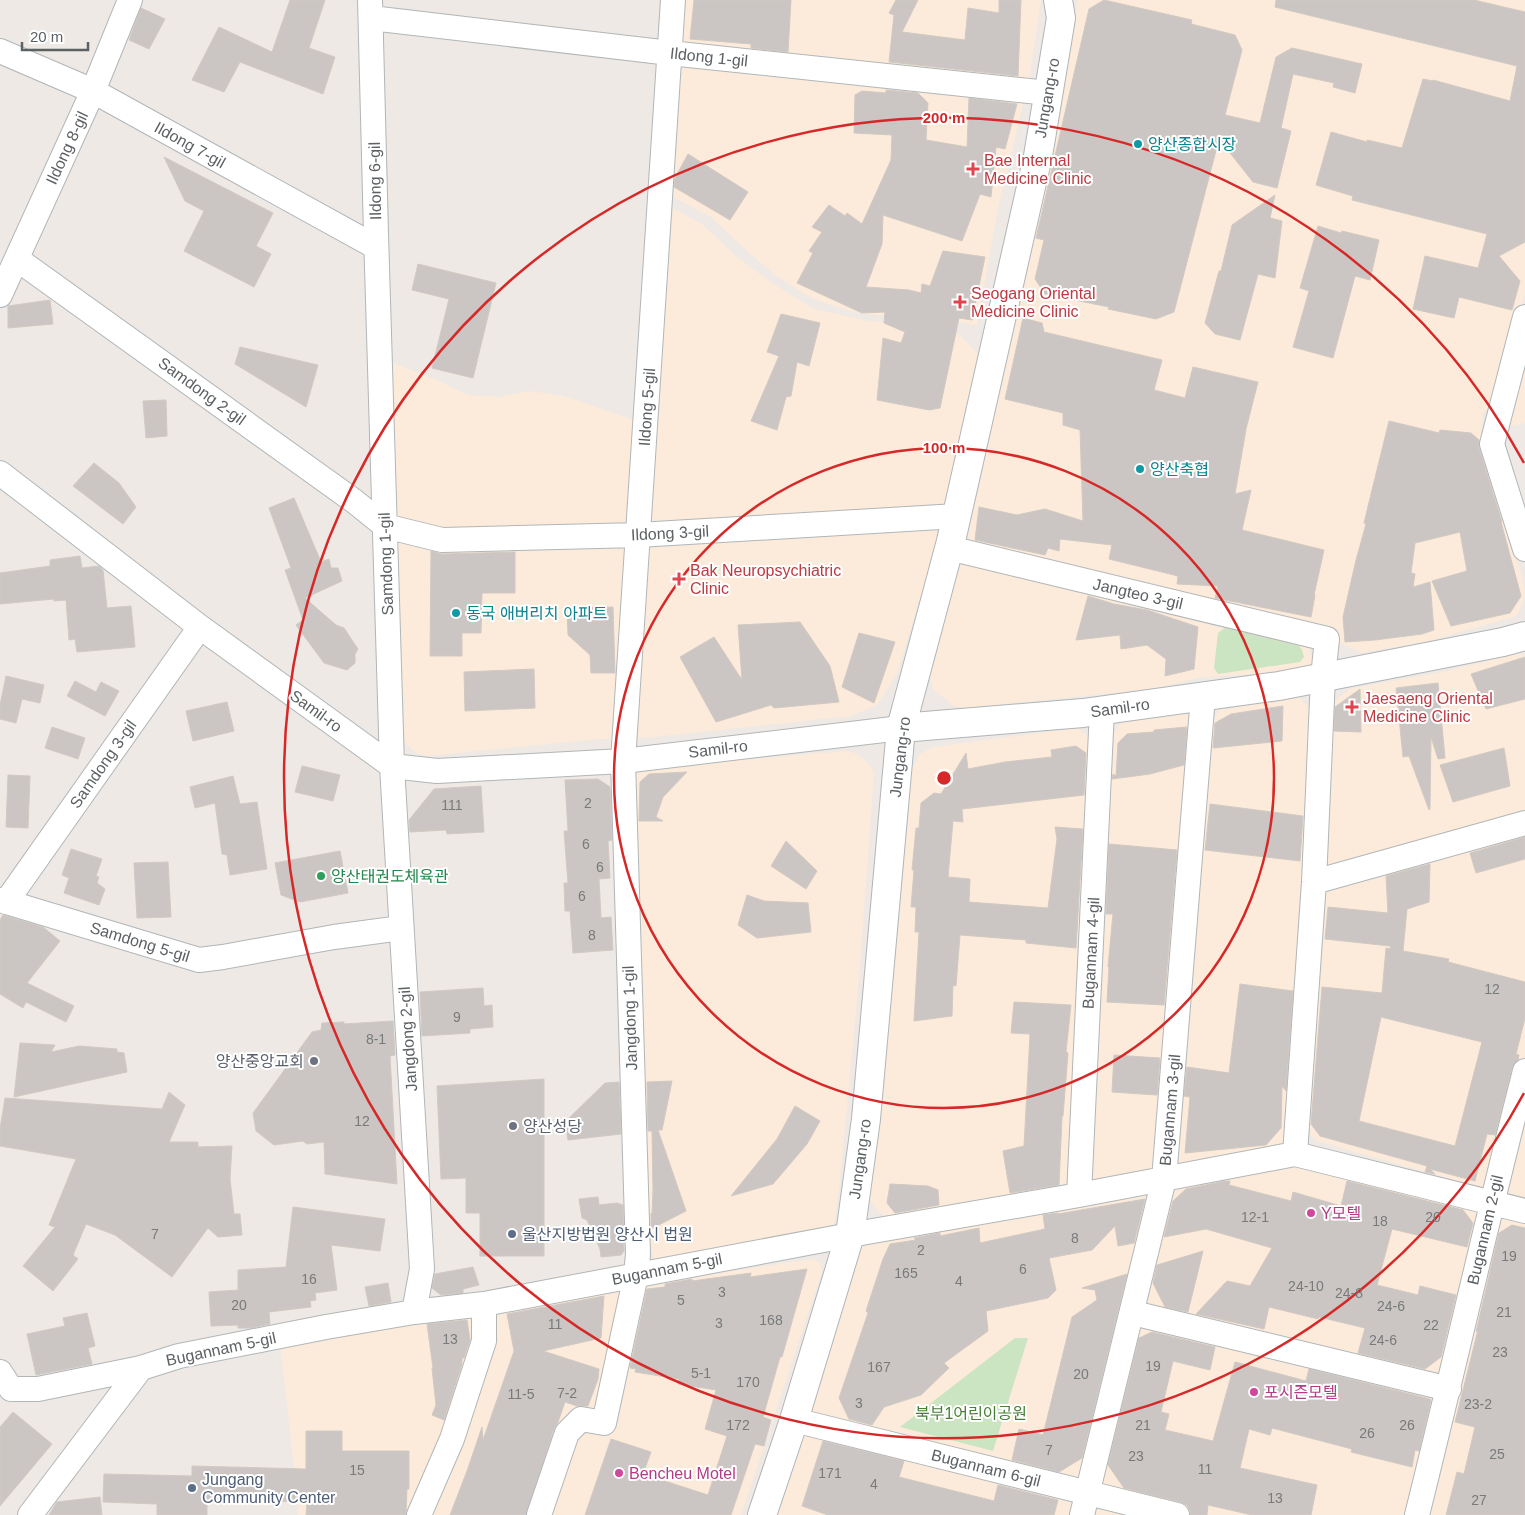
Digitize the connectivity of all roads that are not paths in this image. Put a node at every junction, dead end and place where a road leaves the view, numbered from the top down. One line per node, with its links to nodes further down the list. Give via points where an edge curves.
1 (130, 0): 7 (street, Ildong 8-gil)
2 (673, 0): 6 (street, Ildong 5-gil)
3 (1062, 6): 8 (main road, Jungang-ro)
4 (371, 9): 6 (street, Ildong 1-gil); 9 (street, Ildong 6-gil)
5 (0, 51): 7 (street, Ildong 7-gil)
6 (670, 53): 8 (street, Ildong 1-gil); 17 (street, Ildong 5-gil)
7 (93, 91): 9 (street, Ildong 7-gil); 10 (street, Ildong 8-gil)
8 (1048, 93): 15 (main road, Jungang-ro, via 1036,165)
9 (376, 247): 13 (street, Ildong 6-gil)
10 (17, 259): 11 (street, Ildong 8-gil); 16 (street, Samdong 2-gil)
11 (0, 295)
12 (1525, 317): 19 (street, via 1492,444)
13 (380, 362): 16 (street, Samdong 1-gil)
14 (0, 473): 20 (street, Samil-ro)
15 (957, 516): 17 (street, Ildong 3-gil); 18 (main road, Jungang-ro)
16 (385, 526): 17 (street, Ildong 3-gil, via 442,540); 27 (street, Samdong 1-gil)
17 (638, 535): 26 (street, Ildong 5-gil)
18 (949, 548): 22 (street, Jangteo 3-gil, via 1327,639); 25 (main road, Jungang-ro)
19 (1525, 549)
20 (200, 627): 27 (street, Samil-ro); 30 (street, Samdong 3-gil)
21 (1525, 636): 22 (main road, Samil-ro)
22 (1323, 677): 23 (main road, Samil-ro); 29 (street)
23 (1203, 696): 24 (main road, Samil-ro); 34 (street, Bugannam 3-gil)
24 (1102, 710): 25 (main road, Samil-ro); 35 (street, Bugannam 4-gil)
25 (901, 728): 26 (street, Samil-ro); 38 (main road, Jungang-ro, via 866,1110)
26 (622, 761): 27 (street, Samil-ro, via 437,770); 39 (street, Jangdong 1-gil)
27 (392, 766): 31 (street, Jangdong 2-gil)
28 (1525, 823): 29 (street)
29 (1314, 882): 33 (street)
30 (3, 901): 31 (street, Samdong 5-gil, via 199,960)
31 (401, 928): 41 (street, Jangdong 2-gil, via 422,1268)
32 (1525, 1071): 36 (street, Bugannam 2-gil)
33 (1295, 1154): 34 (street); 36 (street)
34 (1164, 1179): 35 (street); 42 (street, Bugannam 3-gil)
35 (1079, 1196): 38 (street)
36 (1491, 1202): 37 (street); 45 (street, Bugannam 2-gil)
37 (1525, 1211)
38 (850, 1235): 39 (street, Bugannam 5-gil); 46 (main road, Jungang-ro)
39 (636, 1275): 40 (street, Bugannam 5-gil); 50 (street, Jangdong 1-gil, via 604,1423 581,1419 567,1432)
40 (484, 1304): 41 (street, Bugannam 5-gil); 49 (street, via 484,1341 452,1439)
41 (414, 1312): 43 (street, Bugannam 5-gil, via 179,1356)
42 (1133, 1313): 45 (street); 47 (street, Bugannam 3-gil)
43 (140, 1368): 44 (street, Bugannam 5-gil, via 38,1389 11,1389); 48 (street)
44 (0, 1372)
45 (1448, 1389): 53 (street, Bugannam 2-gil)
46 (794, 1420): 47 (street, Bugannam 6-gil); 51 (main road, Jungang-ro)
47 (1085, 1504): 52 (street, Bugannam 6-gil)
48 (30, 1515)
49 (419, 1515)
50 (539, 1515)
51 (762, 1515)
52 (1177, 1515)
53 (1417, 1515)

